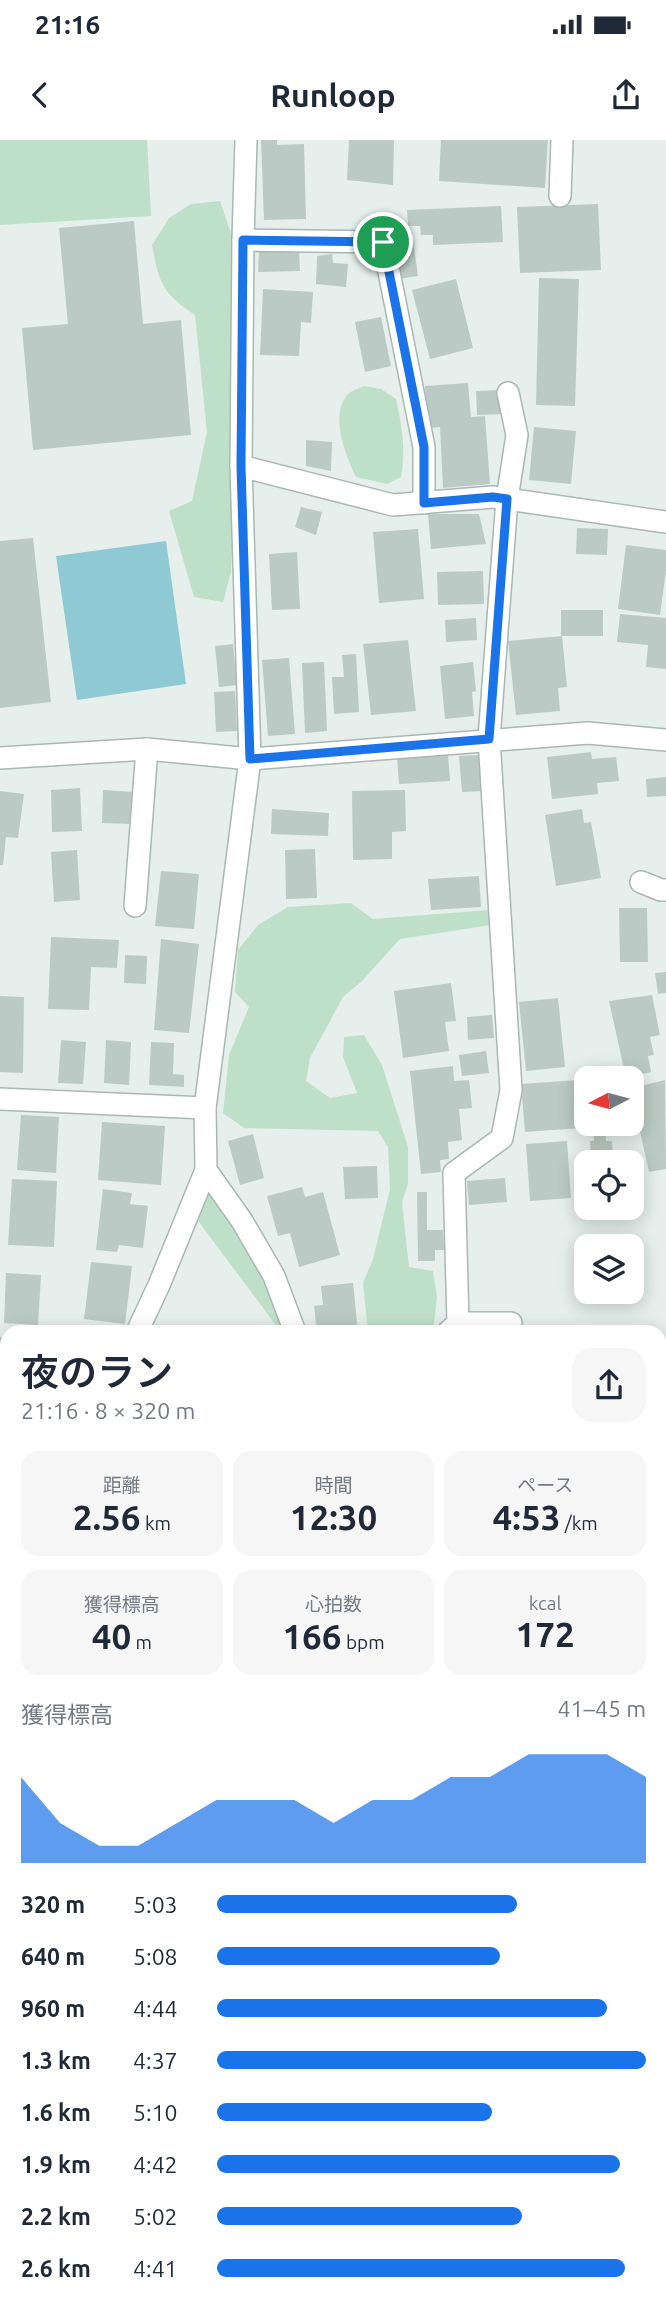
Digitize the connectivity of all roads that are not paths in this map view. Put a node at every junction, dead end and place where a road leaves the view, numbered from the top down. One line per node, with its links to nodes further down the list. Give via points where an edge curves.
1 (246, 140): 4 (street)
2 (562, 140): 3 (street)
3 (560, 196)
4 (243, 240): 6 (street); 8 (street, via 383,242 424,447)
5 (508, 393): 7 (street, via 517,435)
6 (241, 466): 8 (street, via 393,505); 14 (street)
7 (507, 499): 8 (street); 9 (street); 10 (street)
8 (424, 503)
9 (666, 522)
10 (489, 739): 11 (street, via 588,733); 14 (street); 24 (street, via 512,1090 502,1138 454,1173)
11 (666, 740)
12 (147, 750): 13 (street); 14 (street); 17 (street)
13 (0, 758)
14 (250, 759): 19 (street)
15 (641, 882): 16 (street)
16 (666, 890)
17 (135, 906)
18 (0, 1099): 19 (street)
19 (205, 1108): 20 (street)
20 (206, 1170): 22 (street); 23 (street, via 274,1276)
21 (511, 1323): 25 (street)
22 (140, 1325)
23 (292, 1325)
24 (453, 1325)
25 (482, 1325)

